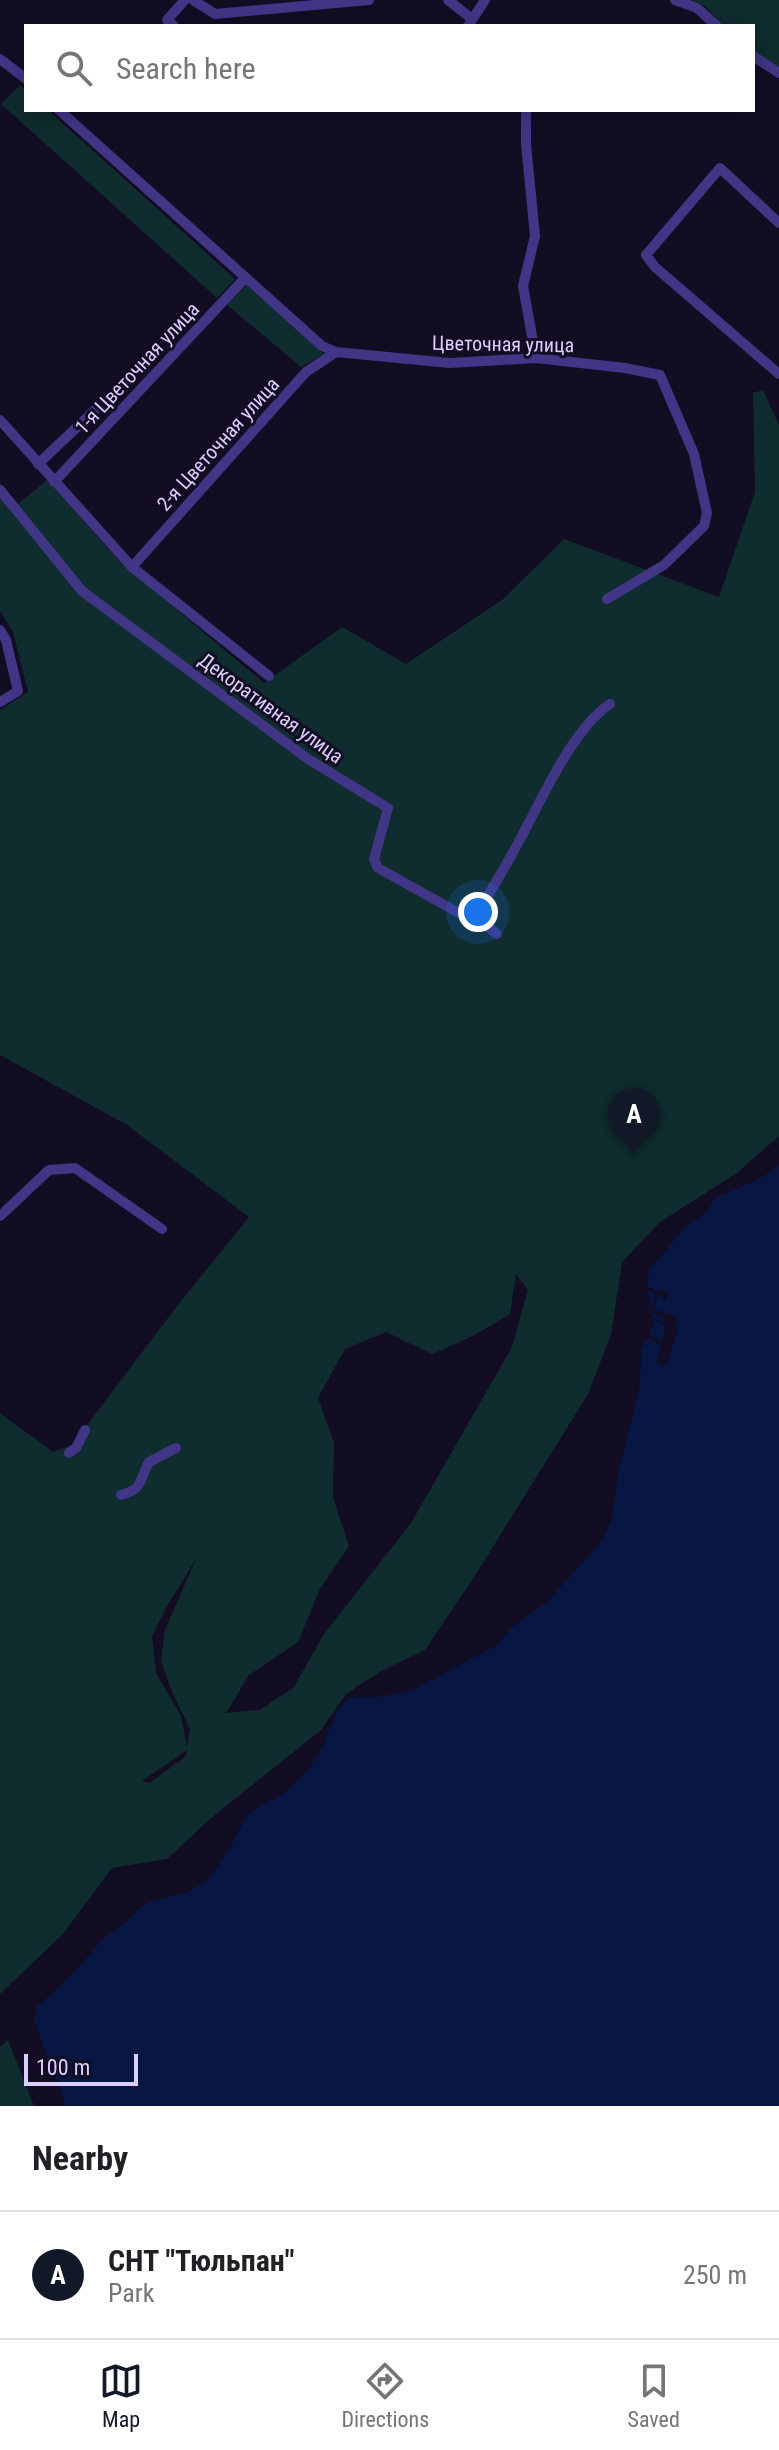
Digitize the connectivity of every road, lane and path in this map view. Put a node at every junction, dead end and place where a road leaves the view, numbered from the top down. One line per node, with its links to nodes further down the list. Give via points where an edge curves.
1 (185, 0): 8 (street, via 167,20)
2 (193, 0): 3 (street, via 215,14)
3 (369, 0)
4 (448, 0): 7 (street)
5 (485, 0): 7 (street)
6 (675, 0): 9 (street, via 697,8)
7 (470, 22)
8 (172, 24)
9 (715, 24)
10 (755, 57): 12 (street)
11 (0, 59): 13 (street)
12 (779, 73)
13 (24, 77)
14 (61, 112): 17 (street, Цветочная улица)
15 (526, 112): 19 (street, via 535,236 523,286)
16 (779, 223): 20 (street, via 720,168 646,255)
17 (245, 278): 18 (street, Цветочная улица, via 322,346); 24 (street, 1-я Цветочная улица)
18 (336, 352): 19 (street, Цветочная улица, via 450,363); 26 (street, 2-я Цветочная улица, via 306,372)
19 (536, 358): 27 (street, Цветочная улица, via 660,375 694,454 707,513 704,526 664,565)
20 (779, 374)
21 (110, 396): 23 (street)
22 (0, 420): 23 (street)
23 (38, 464): 24 (street)
24 (54, 482): 26 (street)
25 (0, 490): 32 (street, Декоративная улица, via 82,591 308,759 388,808 374,859 378,868)
26 (132, 567): 29 (street)
27 (607, 599)
28 (0, 630): 30 (street, via 18,691)
29 (269, 676)
30 (0, 702)
31 (610, 704): 32 (street, via 565,757)
32 (474, 918): 33 (street, Декоративная улица)
33 (497, 934)
34 (0, 1216): 35 (street, via 49,1170 75,1168)
35 (162, 1229)
36 (85, 1430): 38 (street)
37 (176, 1448): 39 (street, via 149,1462 141,1485)
38 (69, 1453)
39 (121, 1495)

